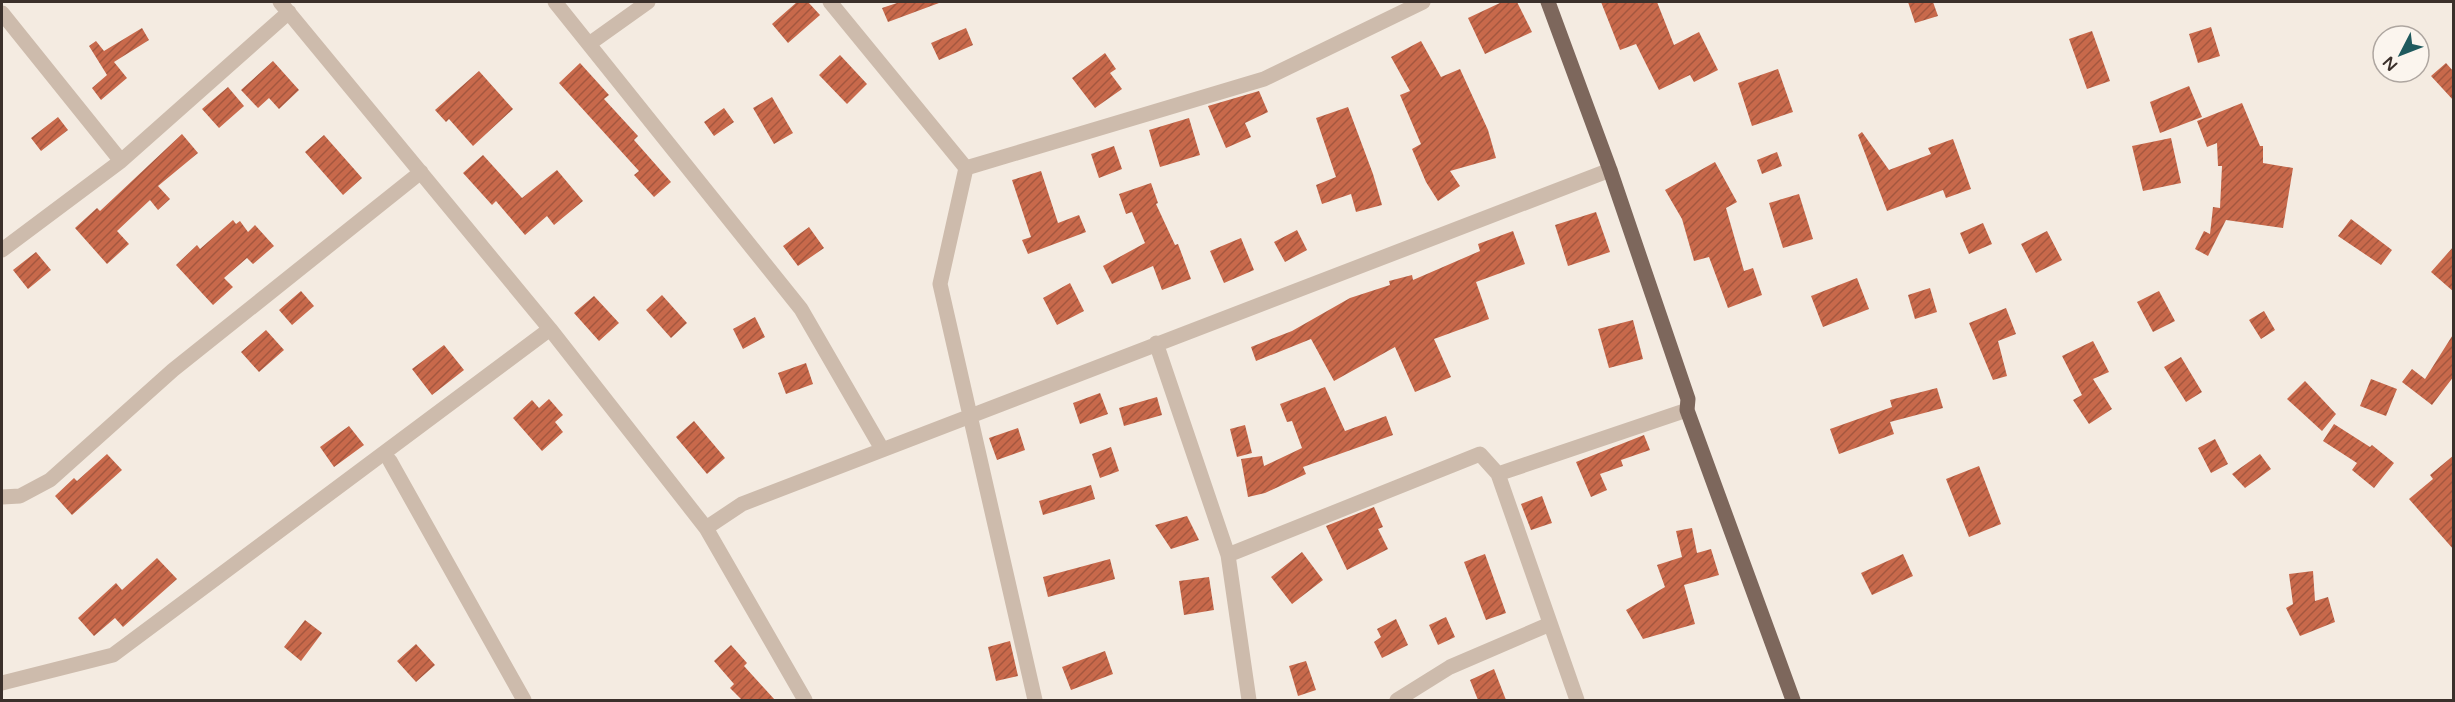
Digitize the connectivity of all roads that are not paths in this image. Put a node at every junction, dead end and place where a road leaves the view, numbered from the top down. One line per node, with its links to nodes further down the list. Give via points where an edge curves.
1 (555, 2): 8 (street)
2 (648, 2): 8 (street)
3 (830, 2): 10 (street)
4 (1424, 2): 10 (street, via 1263,79)
5 (1548, 2): 11 (main road)
6 (284, 7): 9 (street); 12 (street)
7 (2, 12): 9 (street)
8 (589, 44): 18 (street, via 801,309)
9 (121, 161): 13 (street)
10 (966, 168): 17 (street, via 940,284)
11 (1610, 170): 15 (street); 16 (main road, via 1688,399)
12 (422, 172): 14 (street); 21 (street, via 173,370 50,480 20,496)
13 (2, 250)
14 (550, 329): 22 (street); 25 (street, via 113,655)
15 (1156, 343): 17 (street); 23 (street)
16 (1687, 410): 20 (street); 32 (main road)
17 (971, 414): 18 (street); 28 (street)
18 (882, 449): 22 (street, via 742,504)
19 (390, 461): 26 (street)
20 (1498, 474): 23 (street, via 1479,454); 24 (street)
21 (2, 497)
22 (706, 528): 27 (street)
23 (1228, 555): 29 (street)
24 (1550, 624): 30 (street, via 1450,667); 31 (street)
25 (2, 684)
26 (524, 700)
27 (805, 700)
28 (1035, 700)
29 (1249, 700)
30 (1396, 700)
31 (1577, 700)
32 (1793, 700)

